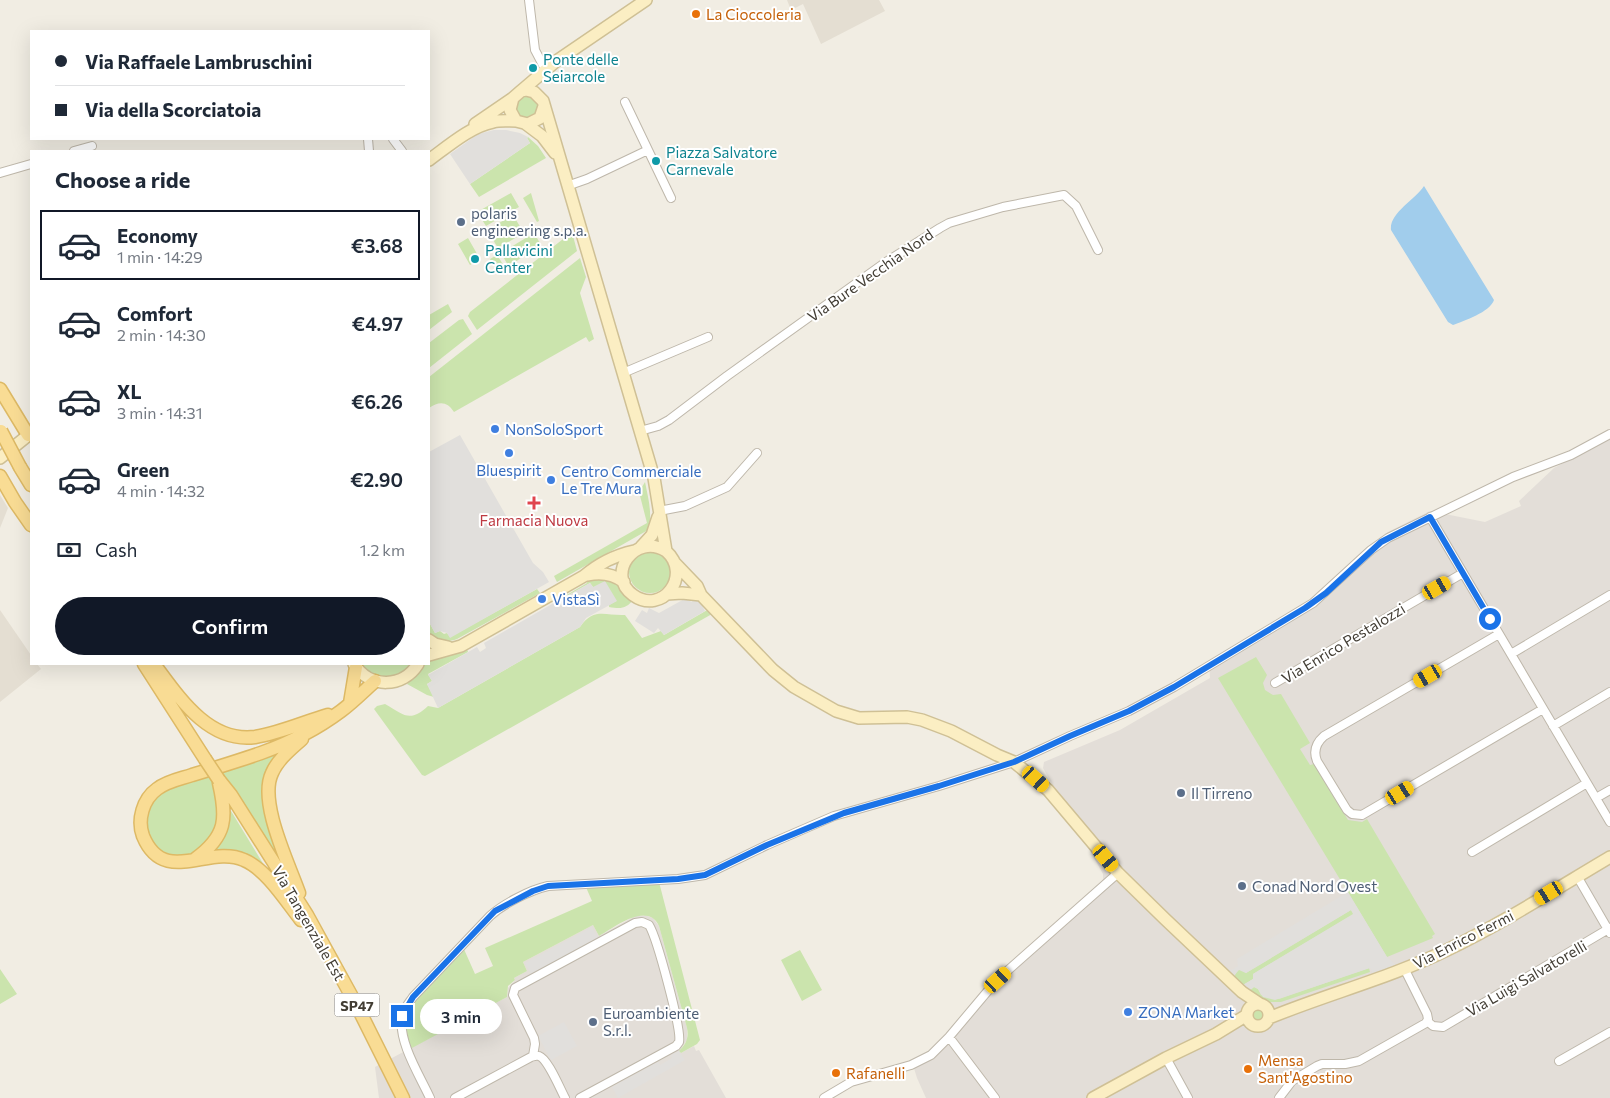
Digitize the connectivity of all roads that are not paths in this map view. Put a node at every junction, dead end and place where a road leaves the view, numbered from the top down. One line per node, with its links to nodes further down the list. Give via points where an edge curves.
1 (529, 0): 3 (street, via 535,50)
2 (646, 0): 3 (street)
3 (544, 70): 4 (street); 5 (street)
4 (517, 95): 5 (street, via 532,91); 7 (street, via 510,110); 8 (street)
5 (542, 101): 7 (street, via 540,118 535,122); 13 (street)
6 (625, 102): 11 (street)
7 (521, 122): 8 (street, via 490,122); 13 (street, via 542,136)
8 (459, 139): 12 (street)
9 (92, 146): 10 (street)
10 (78, 150)
11 (648, 150): 16 (street); 17 (street)
12 (430, 159)
13 (560, 160): 16 (street)
14 (30, 164): 15 (street)
15 (0, 173)
16 (567, 186): 20 (street)
17 (671, 198)
18 (1098, 250): 23 (street, Via Bure Vecchia Nord, via 1076,206 1064,195 1003,207 949,223 886,262 669,420)
19 (708, 337): 20 (street)
20 (622, 373): 23 (street)
21 (0, 389): 24 (main road)
22 (1, 430): 29 (main road, bridge)
23 (640, 431): 30 (street, via 656,486)
24 (30, 434): 26 (street)
25 (1610, 434): 31 (street, via 1571,455 1513,477)
26 (3, 453)
27 (757, 453): 30 (street, via 727,487 685,506)
28 (0, 476): 32 (main road)
29 (30, 483)
30 (659, 511): 33 (street, via 654,530); 34 (street)
31 (1430, 517): 36 (street); 60 (street, via 1381,542 1305,608 1174,687 1129,711)
32 (30, 523)
33 (638, 549): 34 (street, via 654,546); 37 (street, via 618,555); 38 (street, via 626,559)
34 (666, 551): 35 (street)
35 (674, 562): 39 (street, via 676,577); 40 (street, via 697,586)
36 (1463, 572): 42 (street); 53 (street, Via Enrico Pestalozzi)
37 (584, 576): 38 (street, via 604,573); 44 (street)
38 (624, 582): 39 (street, via 630,593 641,599 655,600)
39 (667, 594): 40 (street)
40 (701, 595): 60 (street, via 773,670 794,687 836,711 859,718 922,720)
41 (1610, 595): 46 (street)
42 (1499, 634): 46 (street); 57 (street, via 1318,742 1315,758 1346,810 1358,815 1368,812)
43 (430, 640): 44 (street)
44 (455, 648): 45 (street)
45 (430, 654)
46 (1511, 654): 57 (street)
47 (135, 665): 55 (main road)
48 (145, 665): 55 (main road, Via Tangenziale Est / SP47)
49 (155, 665): 56 (main road, via 197,715 214,729 228,735 263,735)
50 (355, 665): 52 (street, via 364,676); 56 (main road)
51 (417, 665): 52 (street, via 408,676 398,681)
52 (375, 681): 56 (main road)
53 (1275, 683)
54 (1610, 692): 58 (street)
55 (165, 697): 61 (main road, Via Tangenziale Est / SP47, bridge)
56 (345, 707): 59 (main road)
57 (1544, 709): 58 (street)
58 (1554, 726): 62 (street)
59 (314, 728): 68 (main road, via 269,750 170,782 154,791 141,816 141,831 146,843 155,854 169,861); 71 (main road, via 274,768 267,792 269,808)
60 (1014, 762): 69 (street, via 1048,790); 86 (street, via 844,813 705,875 548,886 506,904 483,923 413,997 404,1011 404,1040)
61 (219, 780): 68 (main road, via 224,807 222,826 212,846); 71 (main road, Via Tangenziale Est / SP47)
62 (1587, 783): 64 (street); 66 (street)
63 (1610, 790): 64 (street)
64 (1596, 798): 65 (street)
65 (1610, 822)
66 (1472, 852)
67 (1610, 857): 70 (street, Via Enrico Fermi)
68 (192, 861): 71 (main road, via 226,855 250,862)
69 (1118, 873): 74 (street); 81 (street, via 998,980)
70 (1577, 876): 72 (street); 73 (street, Via Enrico Fermi, via 1467,940)
71 (304, 917): 85 (main road, Via Tangenziale Est / SP47)
72 (1609, 930): 79 (street, Via Luigi Salvatorelli, via 1443,1027)
73 (1404, 968): 75 (street, Via Enrico Fermi); 79 (street, via 1428,1016)
74 (1242, 992): 76 (street); 77 (street)
75 (1308, 1002): 76 (street); 78 (street)
76 (1262, 1005): 77 (street, via 1253,1005); 78 (street, via 1268,1011)
77 (1249, 1017): 78 (street, via 1262,1025); 83 (street)
78 (1268, 1018)
79 (1427, 1021): 94 (street, via 1359,1061 1317,1066 1292,1081)
80 (1610, 1032): 84 (street)
81 (949, 1037): 90 (street, via 926,1059 857,1080); 91 (street)
82 (533, 1056): 87 (street); 88 (street, via 546,1062); 89 (street, via 534,1038 513,995 514,988 639,922 649,925 680,1033 679,1042)
83 (1166, 1058): 92 (street); 93 (street)
84 (1559, 1061)
85 (398, 1095)
86 (430, 1098)
87 (455, 1098)
88 (565, 1098)
89 (580, 1098)
90 (824, 1098)
91 (995, 1098)
92 (1093, 1098)
93 (1188, 1098)
94 (1279, 1098)

